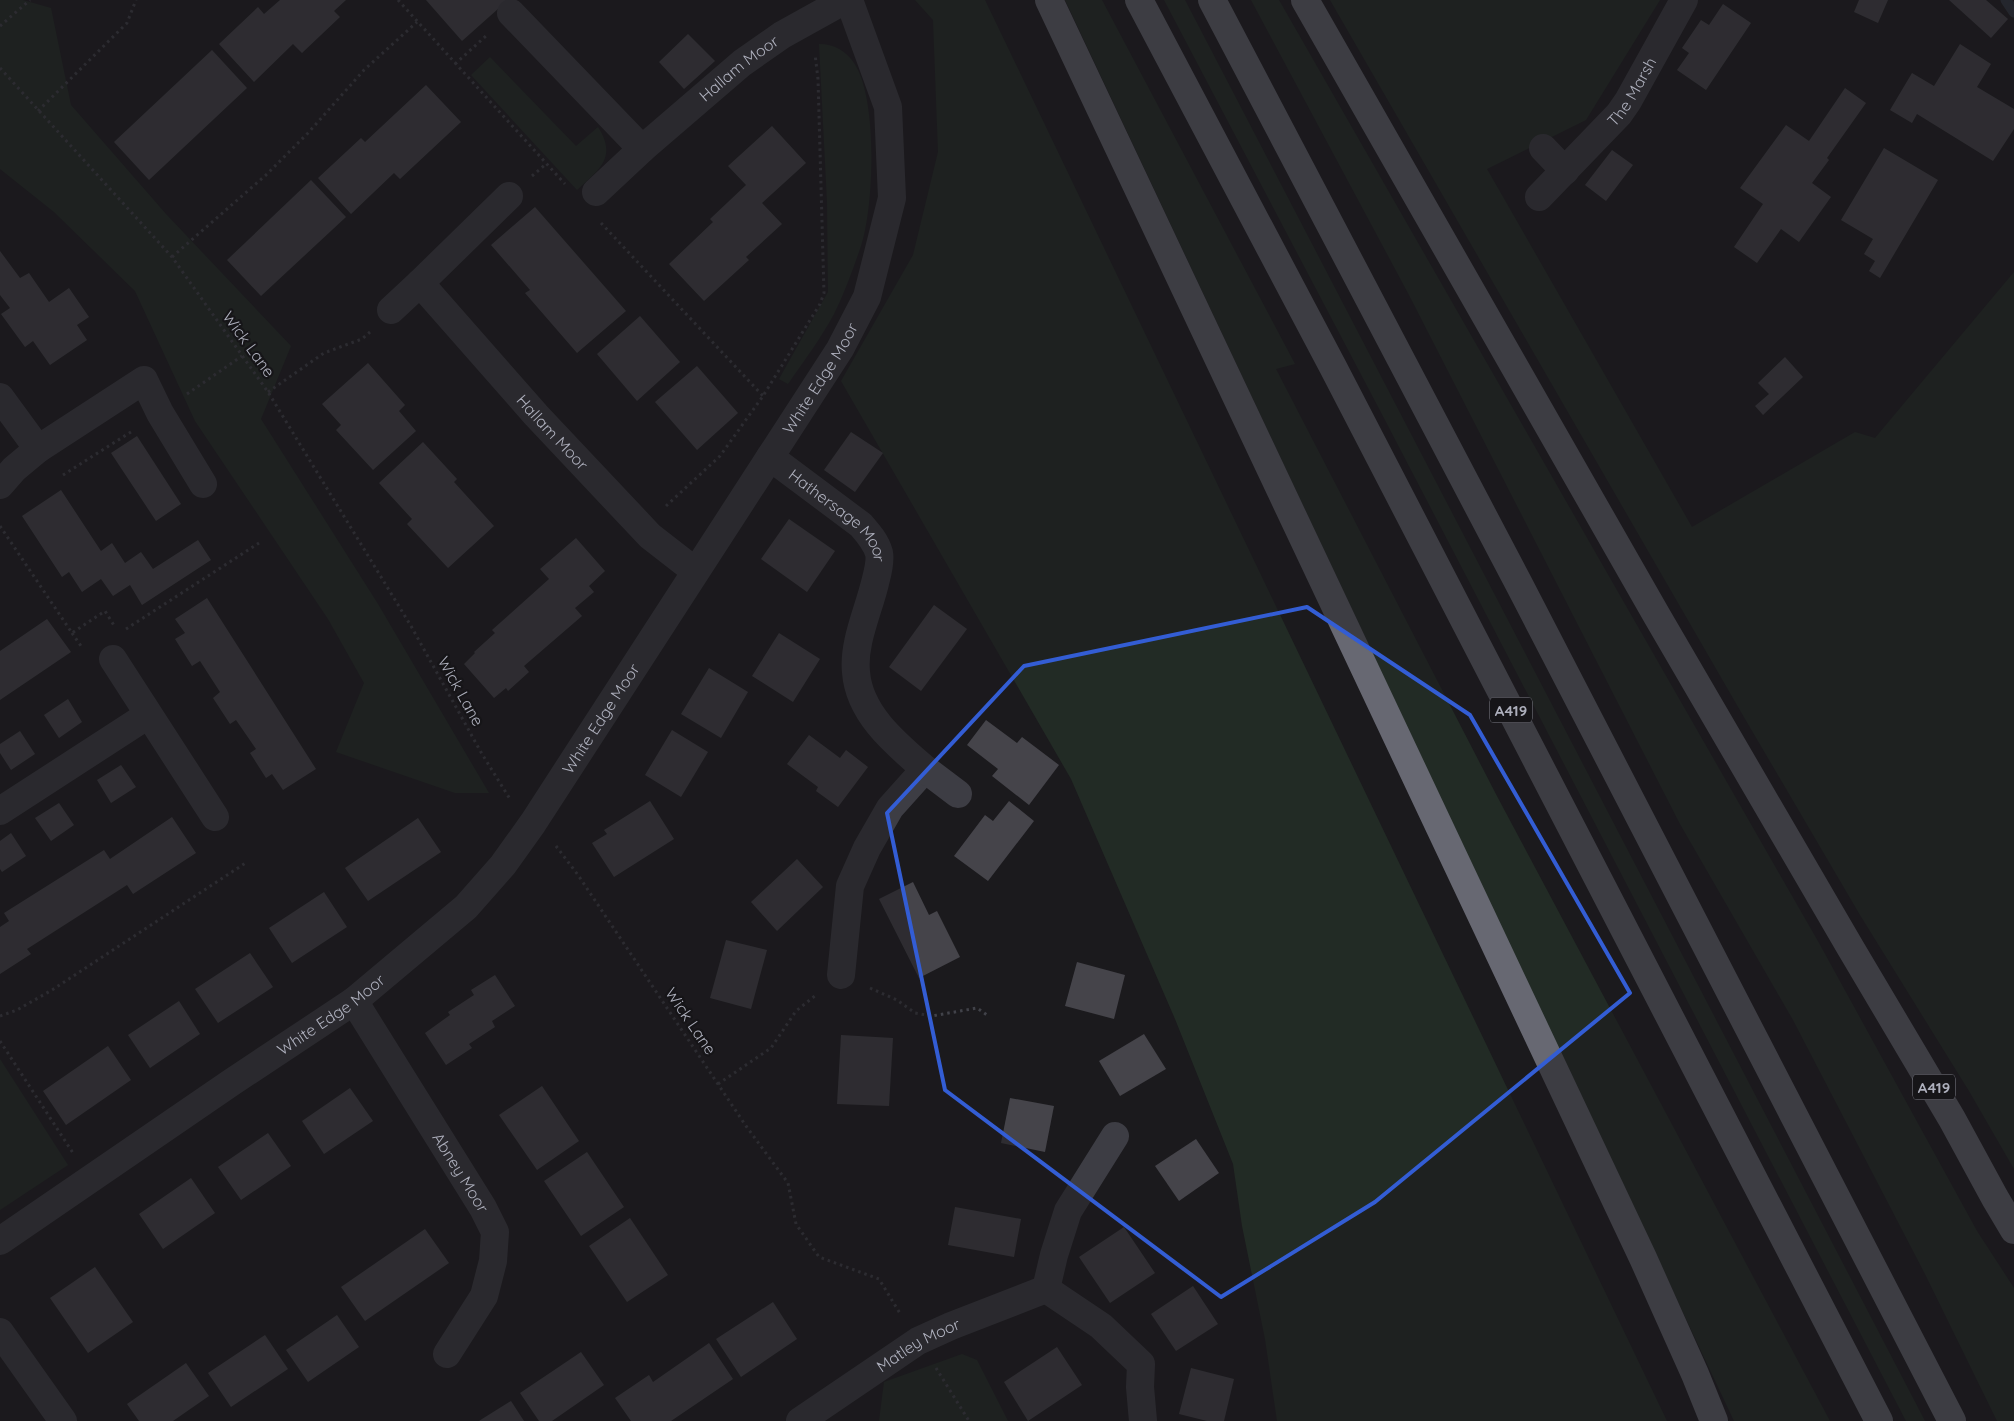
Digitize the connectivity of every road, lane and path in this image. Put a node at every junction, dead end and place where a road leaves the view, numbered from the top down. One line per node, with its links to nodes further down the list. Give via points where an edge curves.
1 (30, 0): 12 (path)
2 (136, 0): 14 (path, via 127,22)
3 (847, 0): 11 (street, Hallam Moor); 29 (street, White Edge Moor, via 888,107 892,198 867,297 840,349)
4 (1049, 0): 64 (highway, via 1643,1258)
5 (1139, 0): 65 (highway, A419, via 1347,393)
6 (1212, 0): 66 (highway)
7 (1305, 0): 53 (highway, A419, via 1662,625)
8 (1684, 0): 17 (street, The Marsh, via 1619,114)
9 (511, 13): 16 (street)
10 (417, 22): 21 (path, via 364,70 266,176)
11 (806, 22): 16 (street, Hallam Moor, via 742,63); 34 (path, via 814,46 818,79 824,293 763,396 720,456)
12 (0, 26)
13 (0, 68): 14 (path, Wick Lane)
14 (38, 111): 21 (path, Wick Lane)
15 (1543, 148): 17 (street)
16 (642, 149): 18 (street, Hallam Moor)
17 (1565, 171): 20 (street, The Marsh)
18 (596, 192)
19 (509, 196): 22 (street)
20 (1539, 197)
21 (172, 257): 24 (path, Wick Lane)
22 (420, 283): 23 (street); 34 (street, Hallam Moor, via 536,415)
23 (391, 310): 25 (path, via 362,339 324,352)
24 (242, 356): 25 (path, Wick Lane); 27 (path)
25 (268, 392): 43 (path, Wick Lane, via 411,626 482,754 513,803)
26 (0, 398): 28 (street)
27 (160, 412): 28 (street, via 144,380); 30 (path); 31 (street)
28 (38, 449): 32 (street)
29 (770, 457): 36 (street, White Edge Moor); 39 (street, Hathersage Moor, via 861,525 880,554 856,657 856,674 873,717 901,749)
30 (56, 480)
31 (203, 484)
32 (0, 485)
33 (0, 526): 35 (path, via 72,633 105,611 119,634)
34 (642, 528): 36 (street, Hallam Moor)
35 (260, 543)
36 (695, 571): 43 (street, White Edge Moor)
37 (113, 659): 38 (street)
38 (148, 715): 41 (street); 42 (street)
39 (925, 769): 40 (street, Hathersage Moor); 45 (street, via 890,808 850,886)
40 (958, 794)
41 (0, 811)
42 (215, 817)
43 (533, 823): 46 (street, White Edge Moor, via 503,865 466,907); 50 (path, Wick Lane, via 559,849 578,875)
44 (247, 862): 48 (path, via 52,990)
45 (841, 975): 47 (path, via 897,1000 915,1013 932,1016 977,1008); 50 (path, via 796,1010 771,1048)
46 (354, 1001): 52 (street, White Edge Moor); 58 (street, Abney Moor, via 495,1232 493,1262 484,1296)
47 (987, 1015)
48 (0, 1016)
49 (0, 1041): 52 (path)
50 (718, 1084): 56 (path, Wick Lane, via 788,1183 796,1224 819,1257 879,1279)
51 (1115, 1136): 55 (street, via 1068,1211)
52 (90, 1179): 54 (street, White Edge Moor)
53 (2014, 1230)
54 (0, 1240)
55 (1046, 1289): 61 (street, Matley Moor, via 918,1341); 63 (street, via 1101,1326 1141,1364)
56 (898, 1311)
57 (0, 1332): 60 (street)
58 (447, 1354)
59 (937, 1370): 62 (path)
60 (63, 1421)
61 (800, 1421)
62 (969, 1421)
63 (1143, 1421)
64 (1714, 1421)
65 (1879, 1421)
66 (1952, 1421)

